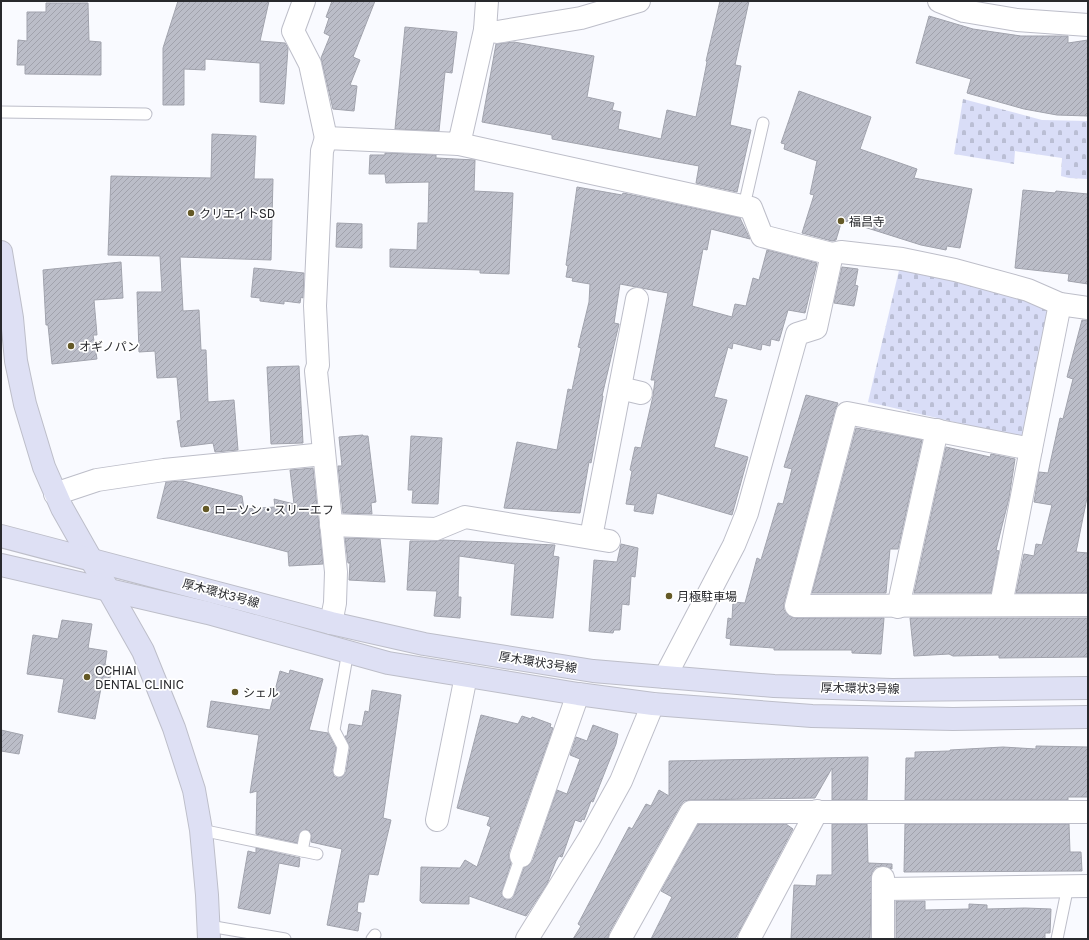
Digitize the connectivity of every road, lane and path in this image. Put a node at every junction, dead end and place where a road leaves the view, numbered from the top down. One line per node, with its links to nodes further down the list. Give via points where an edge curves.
1 (303, 1): 10 (street, via 292,31 310,64)
2 (487, 1): 6 (street)
3 (639, 1): 6 (street, via 581,18 498,32)
4 (940, 1): 5 (street, via 964,11 1018,20)
5 (1088, 25)
6 (485, 30): 11 (street)
7 (1, 112): 8 (lane)
8 (146, 114)
9 (763, 123): 12 (lane)
10 (326, 138): 11 (street); 23 (street, via 322,151 315,306 318,365 316,371)
11 (459, 144): 12 (street)
12 (744, 206): 14 (street, via 751,208 762,236)
13 (1, 252): 18 (street)
14 (832, 254): 16 (street, via 841,252 902,259 955,270 1028,290); 36 (street, via 816,328 797,334 744,520 734,545)
15 (637, 299): 19 (street)
16 (1060, 304): 17 (street); 22 (street)
17 (1088, 308)
18 (7, 317): 24 (street, via 25,404)
19 (620, 388): 20 (street); 25 (street, via 600,539 466,517 457,511 436,529)
20 (641, 392)
21 (936, 430): 22 (street); 32 (street); 32 (street, via 847,413 796,606)
22 (1031, 449): 30 (street)
23 (324, 454): 24 (street, via 164,470 97,480); 25 (street)
24 (55, 494): 27 (street)
25 (331, 525): 33 (street, via 336,572 335,604)
26 (1, 536): 27 (street, 厚木環状3号線)
27 (92, 560): 29 (street); 33 (street, 厚木環状3号線)
28 (1, 565): 29 (street, 厚木環状3号線)
29 (109, 591): 34 (street, 厚木環状3号線, via 208,613); 45 (street, via 143,651 174,728 194,790)
30 (1001, 605): 31 (street); 32 (street)
31 (1088, 605)
32 (898, 607)
33 (331, 623): 36 (street, 厚木環状3号線, via 424,644 593,670)
34 (348, 652): 35 (street, 厚木環状3号線, via 388,663); 41 (lane, via 334,730 343,747)
35 (466, 676): 38 (street, 厚木環状3号線); 44 (street)
36 (665, 677): 37 (street, 厚木環状3号線, via 774,686 884,690)
37 (1088, 688)
38 (578, 694): 39 (street, 厚木環状3号線); 49 (street, via 526,812)
39 (653, 704): 40 (street, 厚木環状3号線, via 812,716 953,719); 54 (street, via 621,781 585,846)
40 (1088, 717)
41 (339, 771)
42 (817, 811): 43 (street); 55 (street, via 691,812); 56 (street)
43 (1088, 812)
44 (436, 820)
45 (201, 830): 47 (lane); 52 (street)
46 (305, 836): 47 (lane)
47 (302, 851): 48 (lane)
48 (317, 854)
49 (520, 856): 51 (lane)
50 (1078, 886): 57 (street, via 884,883); 58 (lane)
51 (508, 893)
52 (209, 932): 53 (lane)
53 (286, 939)
54 (527, 939)
55 (620, 939)
56 (749, 939)
57 (883, 939)
58 (1057, 939)

